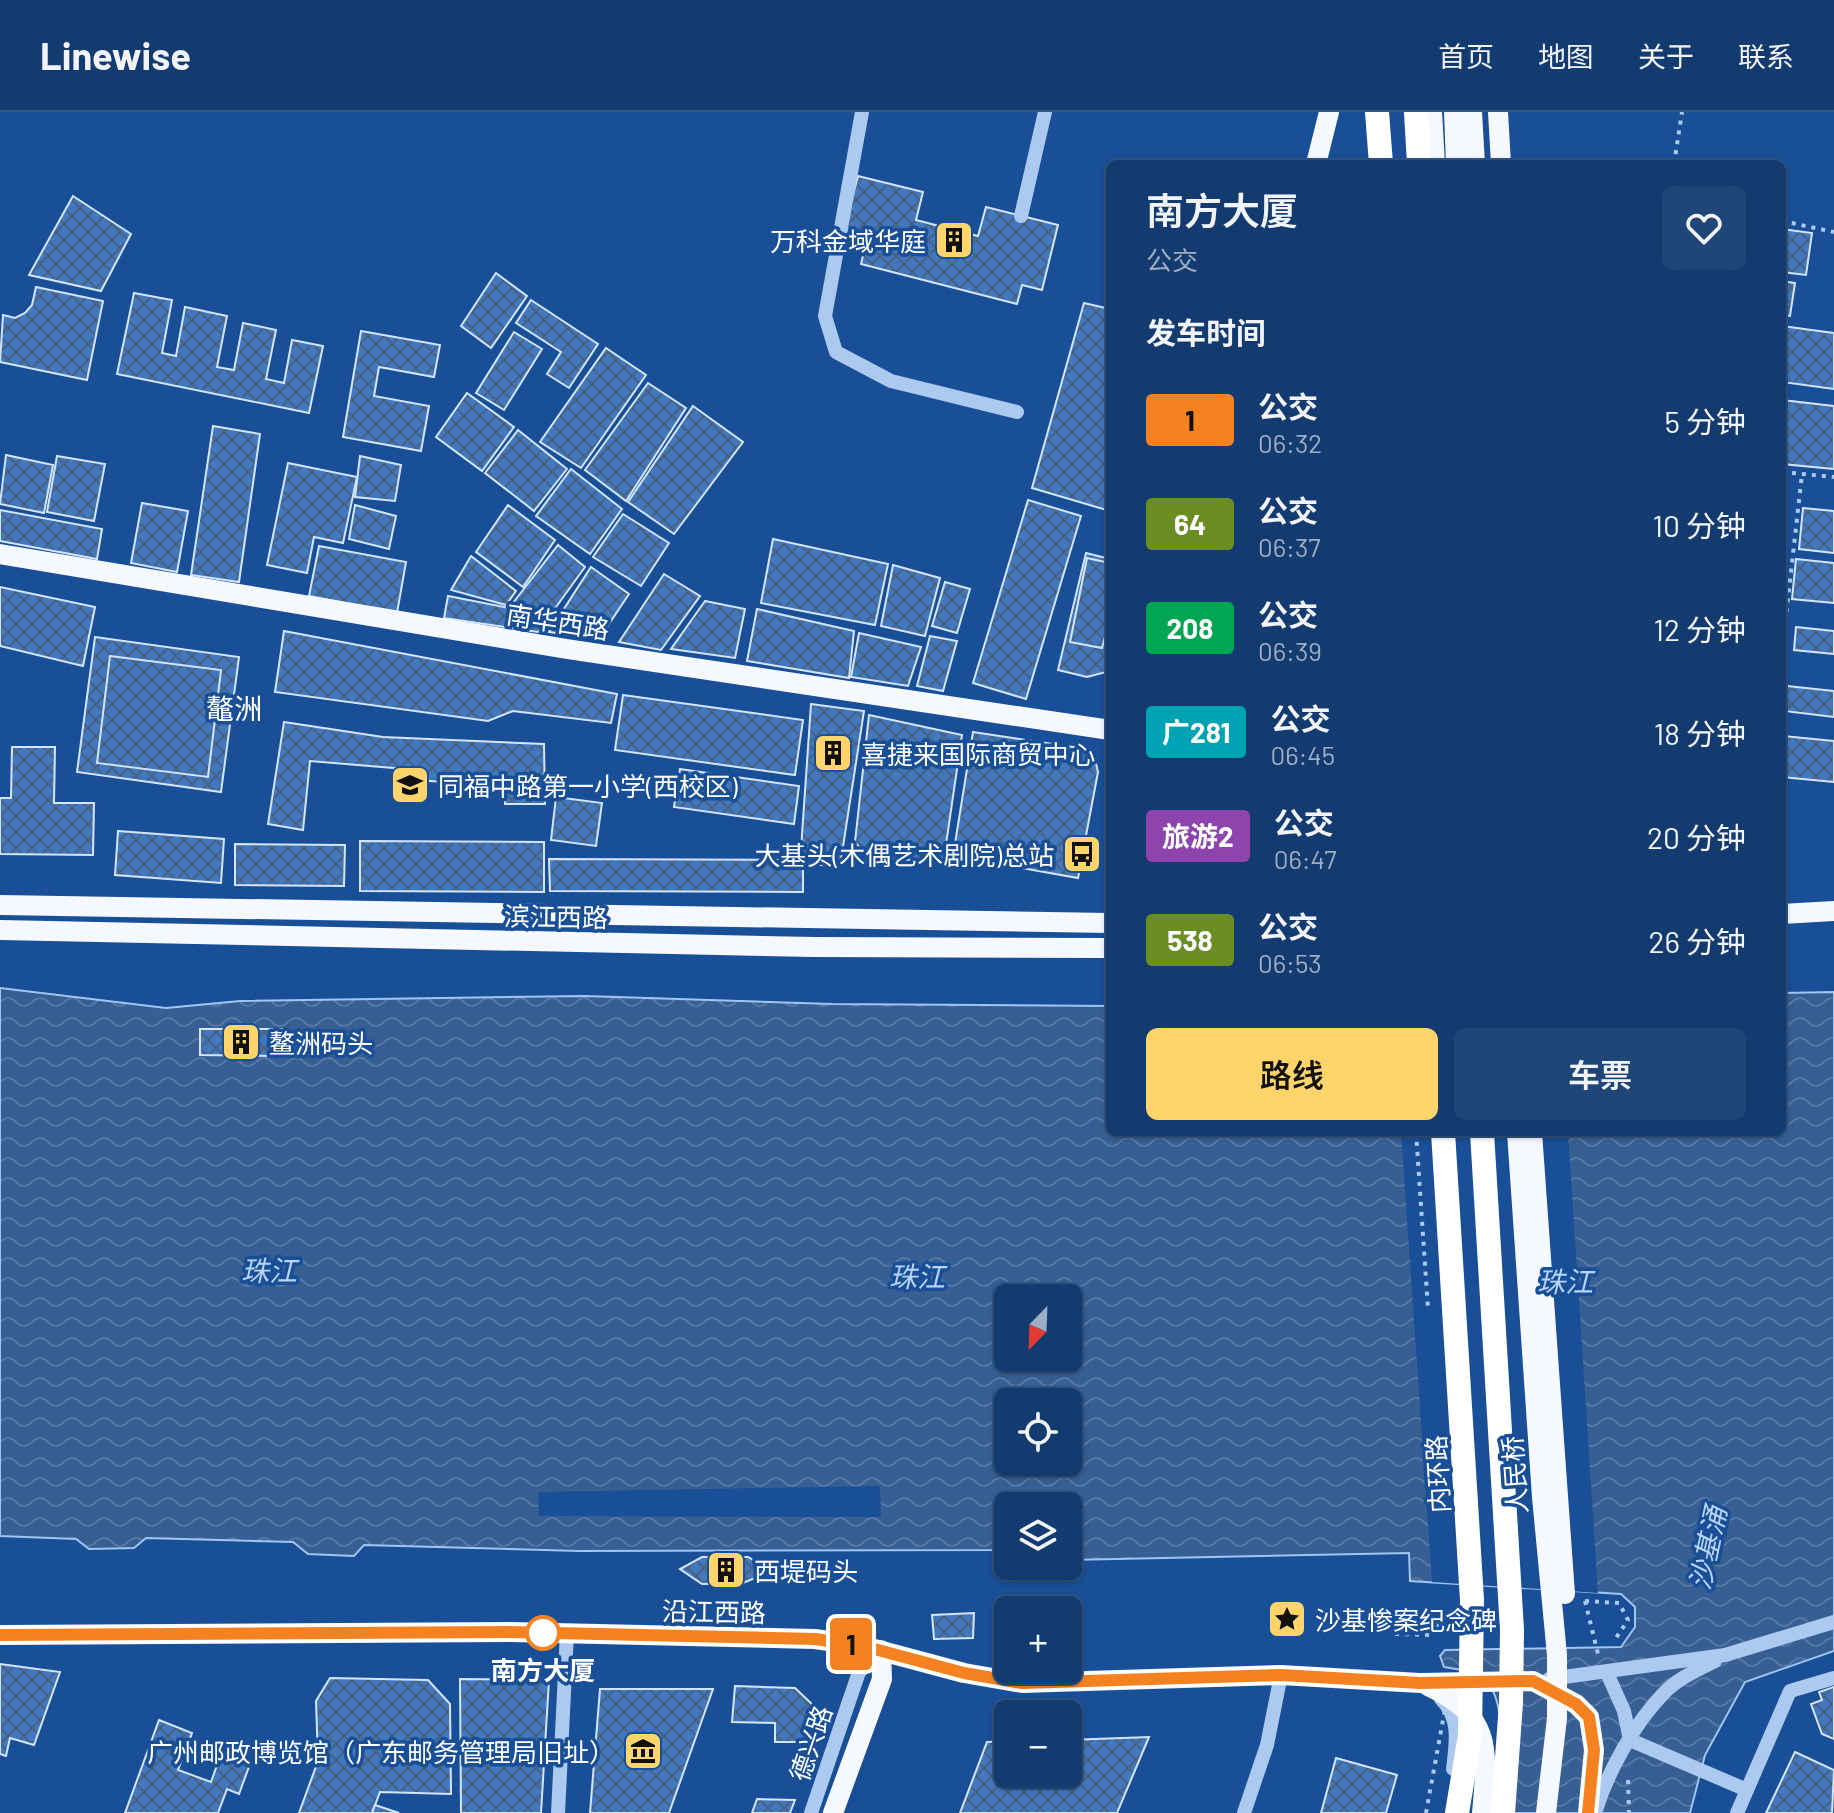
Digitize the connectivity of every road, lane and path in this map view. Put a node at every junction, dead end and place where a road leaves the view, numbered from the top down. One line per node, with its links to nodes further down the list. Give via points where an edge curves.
1 (862, 112): 22 (street, via 825,316 836,352 891,381)
2 (1045, 112): 19 (street)
3 (1329, 112): 12 (main road)
4 (1377, 112): 13 (highway)
5 (1416, 112): 14 (highway)
6 (1432, 112): 15 (main road)
7 (1454, 112): 16 (main road, bridge)
8 (1472, 112): 17 (main road)
9 (1498, 112): 11 (main road)
10 (1682, 112): 18 (path)
11 (1500, 157)
12 (1317, 160)
13 (1381, 160)
14 (1419, 160)
15 (1435, 160)
16 (1456, 160)
17 (1475, 160)
18 (1675, 160)
19 (1021, 216)
20 (1786, 222): 21 (path)
21 (1834, 232)
22 (1017, 412)
23 (1786, 472): 24 (path)
24 (1802, 474): 25 (path); 27 (path)
25 (1834, 477)
26 (0, 554): 28 (main road, 南华西路, via 567,649)
27 (1786, 616)
28 (1106, 729)
29 (0, 905): 32 (main road, 滨江西路)
30 (1834, 911): 31 (main road)
31 (1786, 914)
32 (1106, 923)
33 (0, 930): 34 (main road, 滨江西路)
34 (1106, 948)
35 (1416, 1136): 40 (path, bridge)
36 (1443, 1136): 70 (highway, 内环路, bridge, via 1472,1600 1470,1735)
37 (1482, 1136): 59 (highway, via 1510,1573)
38 (1517, 1136): 73 (main road, 人民桥, via 1557,1655 1557,1718)
39 (1532, 1136): 74 (main road, 人民桥, via 1569,1643 1569,1719)
40 (1429, 1318)
41 (1585, 1601): 51 (path, via 1619,1603 1628,1620)
42 (1448, 1612): 44 (path)
43 (1834, 1622): 55 (street)
44 (1449, 1625): 45 (path); 52 (path)
45 (1395, 1626)
46 (567, 1633): 50 (main road, 沿江西路); 54 (main road, 沿江西路, via 815,1639); 64 (street)
47 (1395, 1634): 49 (path)
48 (0, 1635): 50 (main road, 沿江西路)
49 (1433, 1635)
50 (50, 1636): 53 (main road)
51 (1616, 1638)
52 (1449, 1640)
53 (0, 1644)
54 (881, 1650): 57 (main road, 沿江西路, via 1022,1683); 65 (street, 德兴路, via 859,1672); 66 (main road, via 882,1679)
55 (1725, 1655): 56 (street); 62 (street, via 1663,1694)
56 (1607, 1673): 59 (street); 62 (street)
57 (1281, 1675): 60 (main road, 沿江西路); 67 (street, via 1267,1745)
58 (1834, 1678): 63 (street, via 1790,1691)
59 (1522, 1682): 60 (main road, 沿江西路); 72 (highway); 75 (main road, via 1576,1704 1589,1717 1594,1750)
60 (1420, 1683): 69 (street, via 1449,1707 1456,1726); 71 (main road, via 1458,1701 1475,1720 1484,1770)
61 (1446, 1701): 68 (path, bridge)
62 (1630, 1740): 63 (street); 76 (street)
63 (1741, 1788): 77 (street)
64 (558, 1813)
65 (811, 1813)
66 (833, 1813)
67 (1244, 1813)
68 (1426, 1813)
69 (1445, 1813)
70 (1457, 1813)
71 (1482, 1813)
72 (1503, 1813)
73 (1546, 1813)
74 (1558, 1813)
75 (1588, 1813)
76 (1595, 1813)
77 (1737, 1813)

